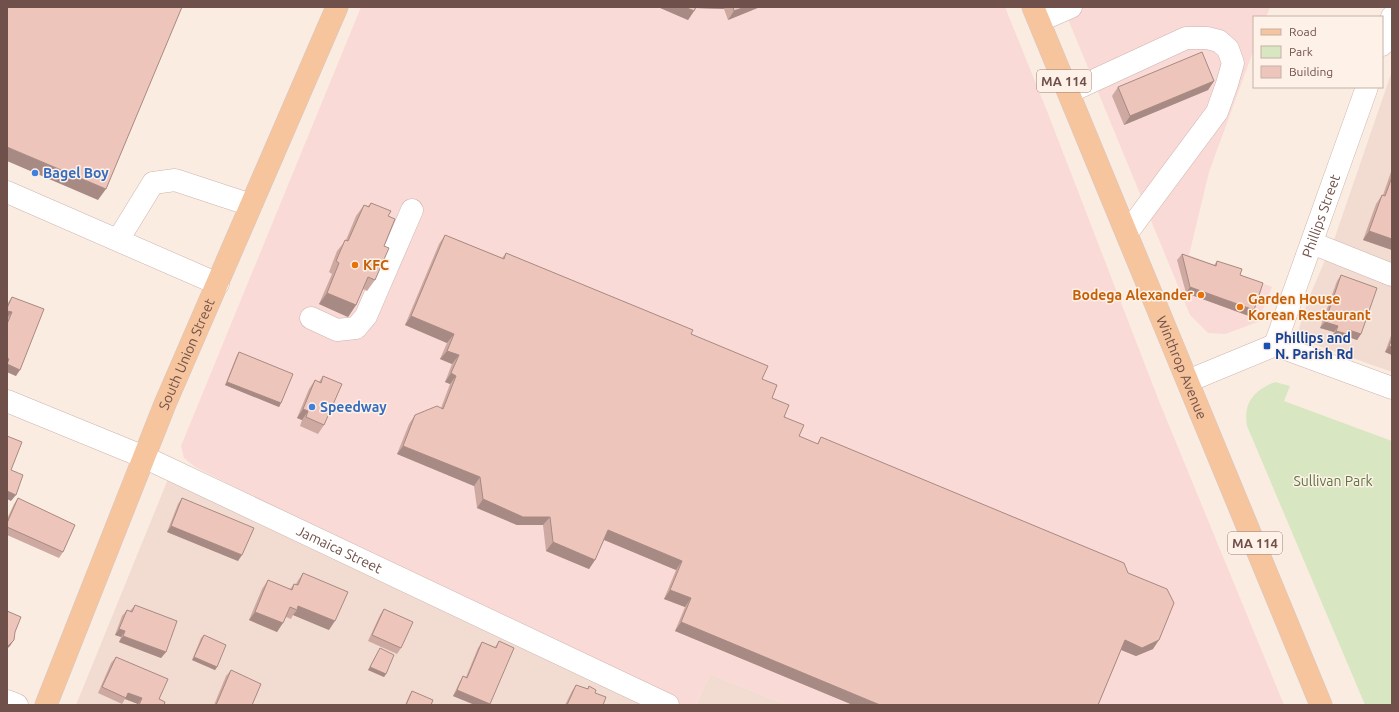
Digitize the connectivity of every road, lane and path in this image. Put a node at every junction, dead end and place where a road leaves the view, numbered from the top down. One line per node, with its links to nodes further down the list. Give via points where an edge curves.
1 (337, 7): 9 (main road, South Union Street)
2 (1071, 7): 3 (street)
3 (1036, 14): 7 (main road, Winthrop Avenue / MA 114)
4 (1392, 17): 5 (street)
5 (1383, 42)
6 (1367, 88): 13 (street, Phillips Street)
7 (1069, 92): 11 (main road, Winthrop Avenue / MA 114); 11 (street, via 1186,38 1219,41 1228,49 1232,63 1217,112)
8 (7, 192): 12 (street)
9 (251, 205): 12 (street, via 174,180 153,183); 15 (main road, South Union Street)
10 (412, 210): 16 (street, via 366,316 356,328 338,330)
11 (1127, 233): 18 (main road, Winthrop Avenue / MA 114)
12 (118, 240): 15 (street)
13 (1312, 243): 14 (street); 17 (street, Phillips Street)
14 (1392, 275)
15 (218, 284): 21 (main road, South Union Street)
16 (311, 318)
17 (1275, 345): 18 (street); 19 (street)
18 (1188, 381): 26 (main road, Winthrop Avenue / MA 114)
19 (1392, 388)
20 (7, 401): 21 (street, Jamaica Street)
21 (144, 457): 24 (main road, South Union Street); 25 (street, Jamaica Street)
22 (7, 701): 23 (street)
23 (18, 705)
24 (46, 705)
25 (668, 705)
26 (1321, 705)

